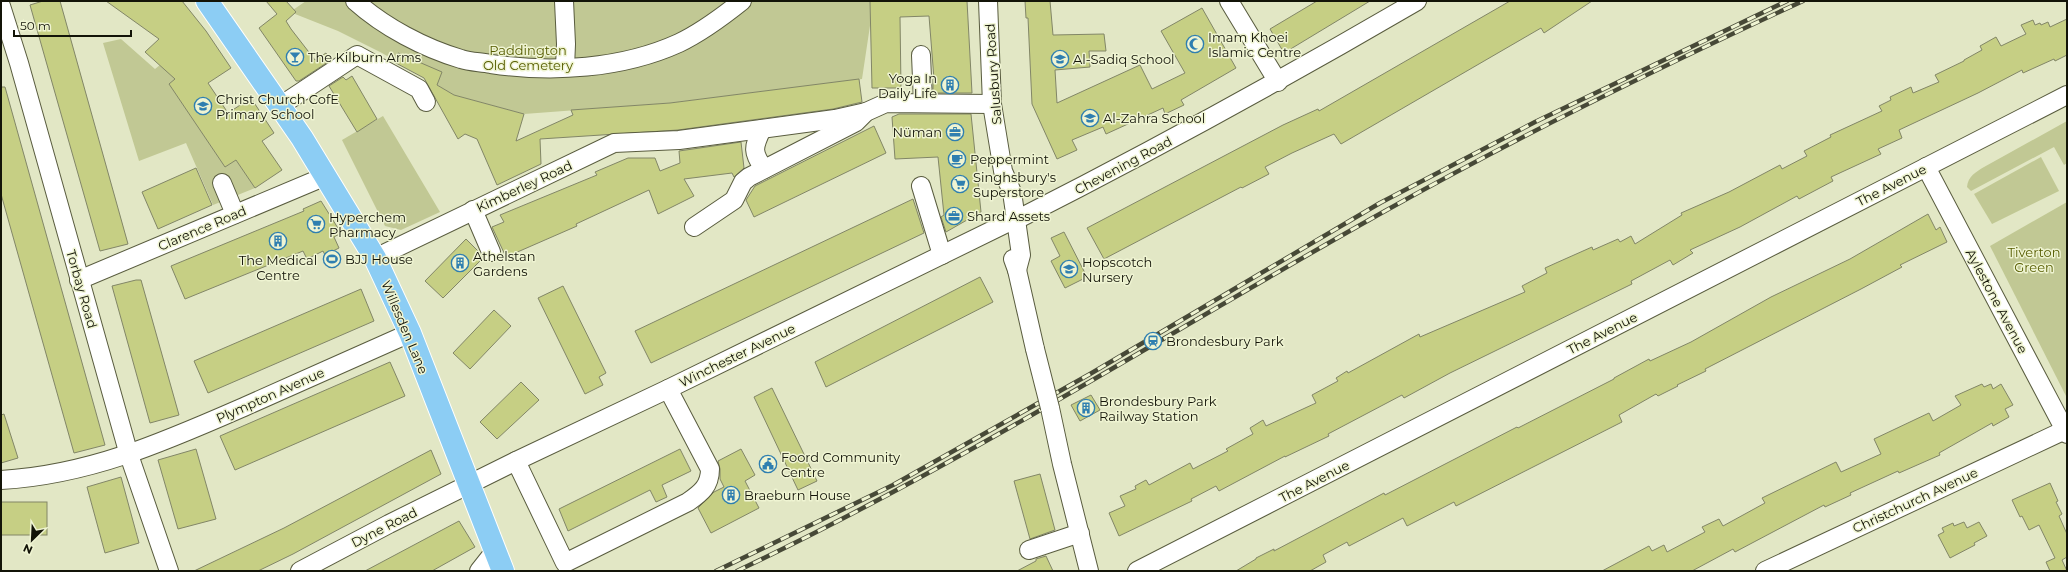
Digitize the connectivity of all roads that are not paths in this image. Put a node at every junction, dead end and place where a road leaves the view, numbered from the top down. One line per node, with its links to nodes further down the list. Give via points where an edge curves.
1 (355, 1): 10 (street, via 410,38 462,59 526,68)
2 (564, 1): 10 (street)
3 (742, 1): 10 (street, via 708,27 679,43 639,57 606,64)
4 (988, 1): 15 (street, Salusbury Road)
5 (1229, 1): 11 (street)
6 (1417, 1): 11 (street, Chevening Road)
7 (214, 3): 16 (main road, Willesden Lane)
8 (1, 6): 31 (street, Torbay Road)
9 (921, 56): 14 (street)
10 (565, 67)
11 (1278, 82): 26 (street, Chevening Road, via 1153,150)
12 (2067, 95): 19 (street, The Avenue)
13 (426, 102): 16 (street, via 419,89 357,55)
14 (923, 102): 15 (street); 17 (street, via 886,103)
15 (992, 104): 26 (street, Salusbury Road, via 1003,171 1011,186)
16 (280, 106): 21 (main road, Willesden Lane)
17 (866, 112): 18 (street, Kimberley Road); 20 (street, via 856,122)
18 (762, 129): 20 (street, via 755,144 755,156); 24 (street, Kimberley Road, via 679,140 614,143)
19 (1926, 167): 34 (street, Aylestone Avenue); 47 (street, The Avenue)
20 (764, 169): 27 (street, via 743,182 734,200)
21 (326, 176): 25 (street, Clarence Road); 30 (main road, Willesden Lane)
22 (222, 183): 25 (street)
23 (921, 186): 29 (street)
24 (473, 210): 28 (street); 30 (street, Kimberley Road)
25 (235, 214): 31 (street, Clarence Road)
26 (1010, 222): 29 (street, Winchester Avenue); 39 (street, bridge, via 1021,256 1017,270)
27 (694, 226)
28 (491, 252)
29 (942, 255): 33 (street, Winchester Avenue)
30 (375, 258): 32 (main road, Willesden Lane)
31 (79, 280): 35 (street, Torbay Road)
32 (410, 334): 35 (street, Plympton Avenue); 38 (main road, Willesden Lane)
33 (668, 389): 36 (street, Winchester Avenue); 36 (street, via 710,469 706,488 688,502 565,563)
34 (2066, 432): 42 (street, Christchurch Avenue)
35 (130, 455): 37 (street, Plympton Avenue, via 77,470 34,478); 43 (street, Torbay Road)
36 (516, 461): 38 (street, Winchester Avenue)
37 (1, 480)
38 (468, 486): 41 (main road, Willesden Lane); 44 (street, Dyne Road)
39 (1080, 534): 40 (street); 46 (street)
40 (1029, 550)
41 (498, 561): 45 (street)
42 (1787, 566): 48 (street, Christchurch Avenue)
43 (169, 571)
44 (300, 571)
45 (479, 571)
46 (1089, 571)
47 (1137, 571)
48 (1765, 571)

